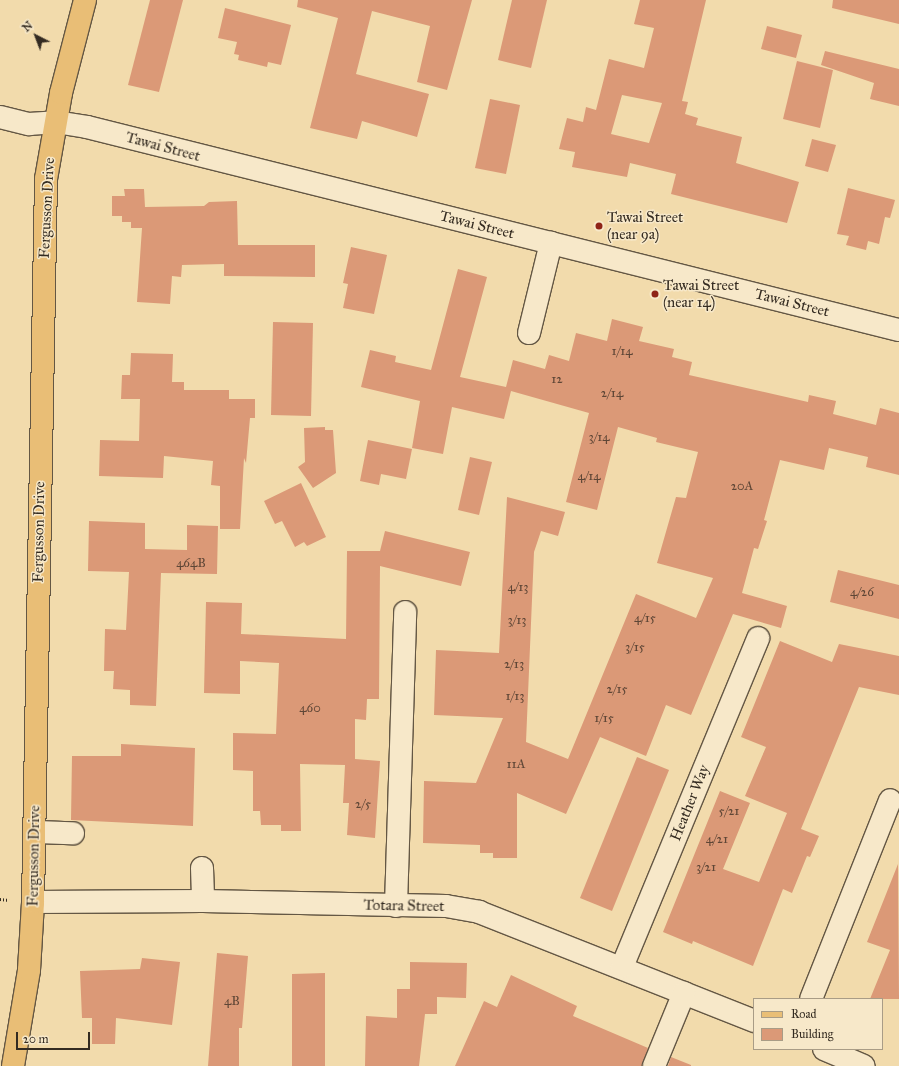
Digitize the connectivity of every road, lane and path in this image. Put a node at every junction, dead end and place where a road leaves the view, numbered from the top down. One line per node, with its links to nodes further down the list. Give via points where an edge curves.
1 (85, 0): 3 (main road, Fergusson Drive)
2 (0, 117): 3 (street, Tawai Street, via 29,124)
3 (56, 122): 4 (street, Tawai Street, via 87,127); 10 (main road, Fergusson Drive, via 47,170 45,203)
4 (551, 244): 5 (street, Tawai Street); 6 (street)
5 (899, 330)
6 (529, 333)
7 (405, 612): 15 (street)
8 (758, 638): 16 (street, Heather Way)
9 (890, 800): 18 (street)
10 (35, 832): 11 (street); 14 (main road, Fergusson Drive)
11 (72, 833)
12 (202, 868): 13 (street)
13 (203, 901): 14 (street, Totara Street); 15 (street, Totara Street)
14 (33, 902): 21 (main road, Fergusson Drive, via 28,970)
15 (396, 906): 16 (street, Totara Street, via 446,906 479,912)
16 (622, 967): 17 (street, Totara Street)
17 (684, 993): 19 (street, Totara Street); 22 (street)
18 (811, 998)
19 (753, 1021)
20 (826, 1050): 23 (street)
21 (13, 1066)
22 (654, 1066)
23 (864, 1066)

